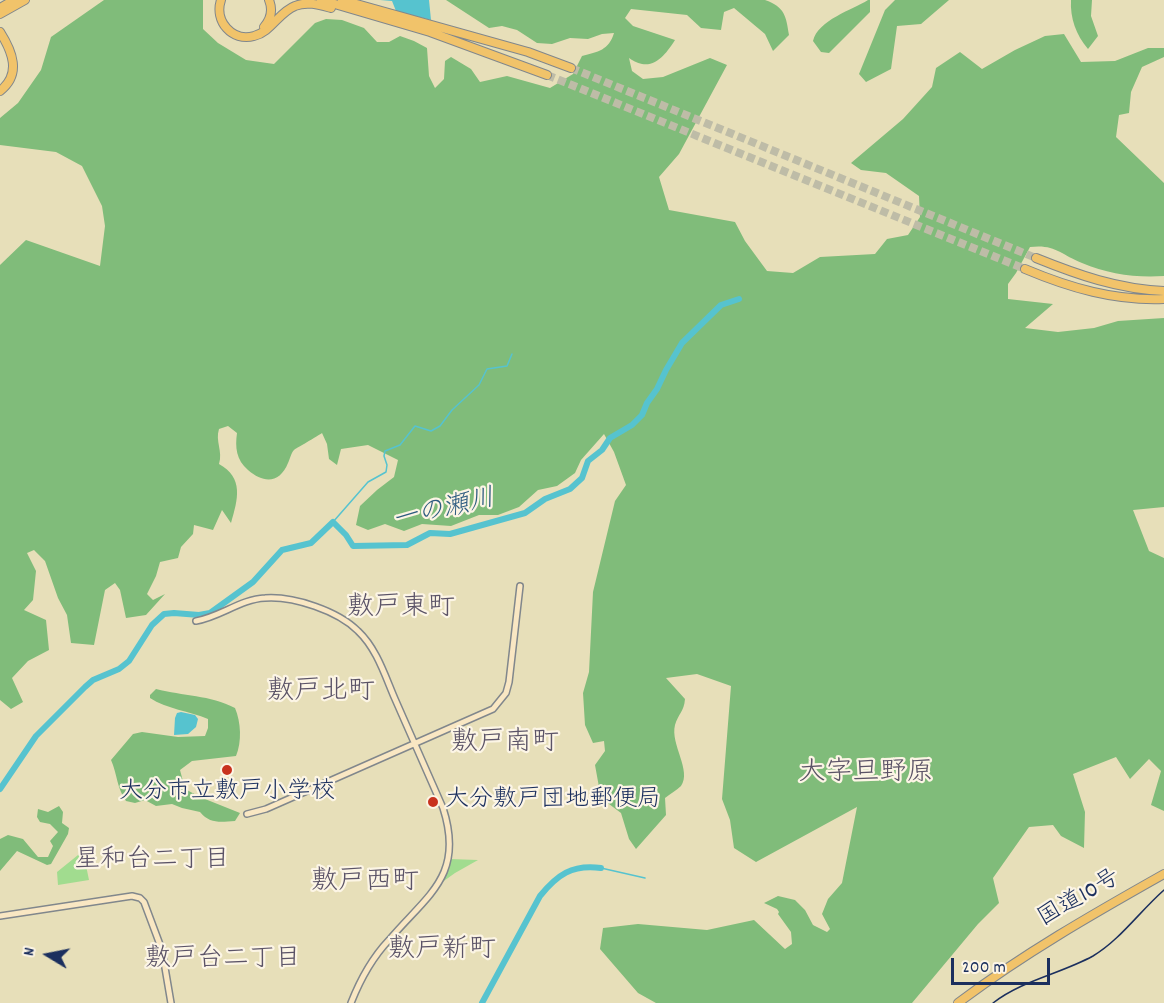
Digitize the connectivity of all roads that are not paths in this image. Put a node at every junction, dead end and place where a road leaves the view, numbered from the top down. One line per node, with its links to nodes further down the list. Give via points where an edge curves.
1 (14, 0): 8 (highway)
2 (25, 0): 9 (highway)
3 (223, 0): 4 (highway, via 222,11 228,26 243,33 255,33 268,22); 11 (highway, via 219,9 223,23 241,36 257,35 286,11 303,4)
4 (269, 0)
5 (321, 0): 11 (highway)
6 (342, 0): 10 (highway)
7 (350, 0): 10 (highway)
8 (0, 8)
9 (0, 14)
10 (393, 14): 14 (highway)
11 (400, 23): 15 (highway)
12 (0, 32): 17 (highway, via 14,61 11,76)
13 (0, 38): 16 (highway, via 10,64)
14 (571, 68)
15 (548, 75)
16 (0, 84)
17 (0, 91)
18 (1036, 258): 20 (highway, via 1105,283)
19 (1025, 270): 21 (highway, via 1101,295)
20 (1164, 291)
21 (1164, 299)
22 (520, 586): 24 (street, via 509,682 503,698 488,711)
23 (196, 621): 24 (street, via 266,598 300,603 338,616 370,646)
24 (415, 744): 25 (street); 29 (street, via 446,820 446,862 434,891 377,954)
25 (247, 814)
26 (1164, 874): 30 (highway, 国道10号, via 1035,949)
27 (0, 916): 28 (street, via 132,896 140,898 162,950)
28 (171, 1003)
29 (351, 1003)
30 (958, 1003)

